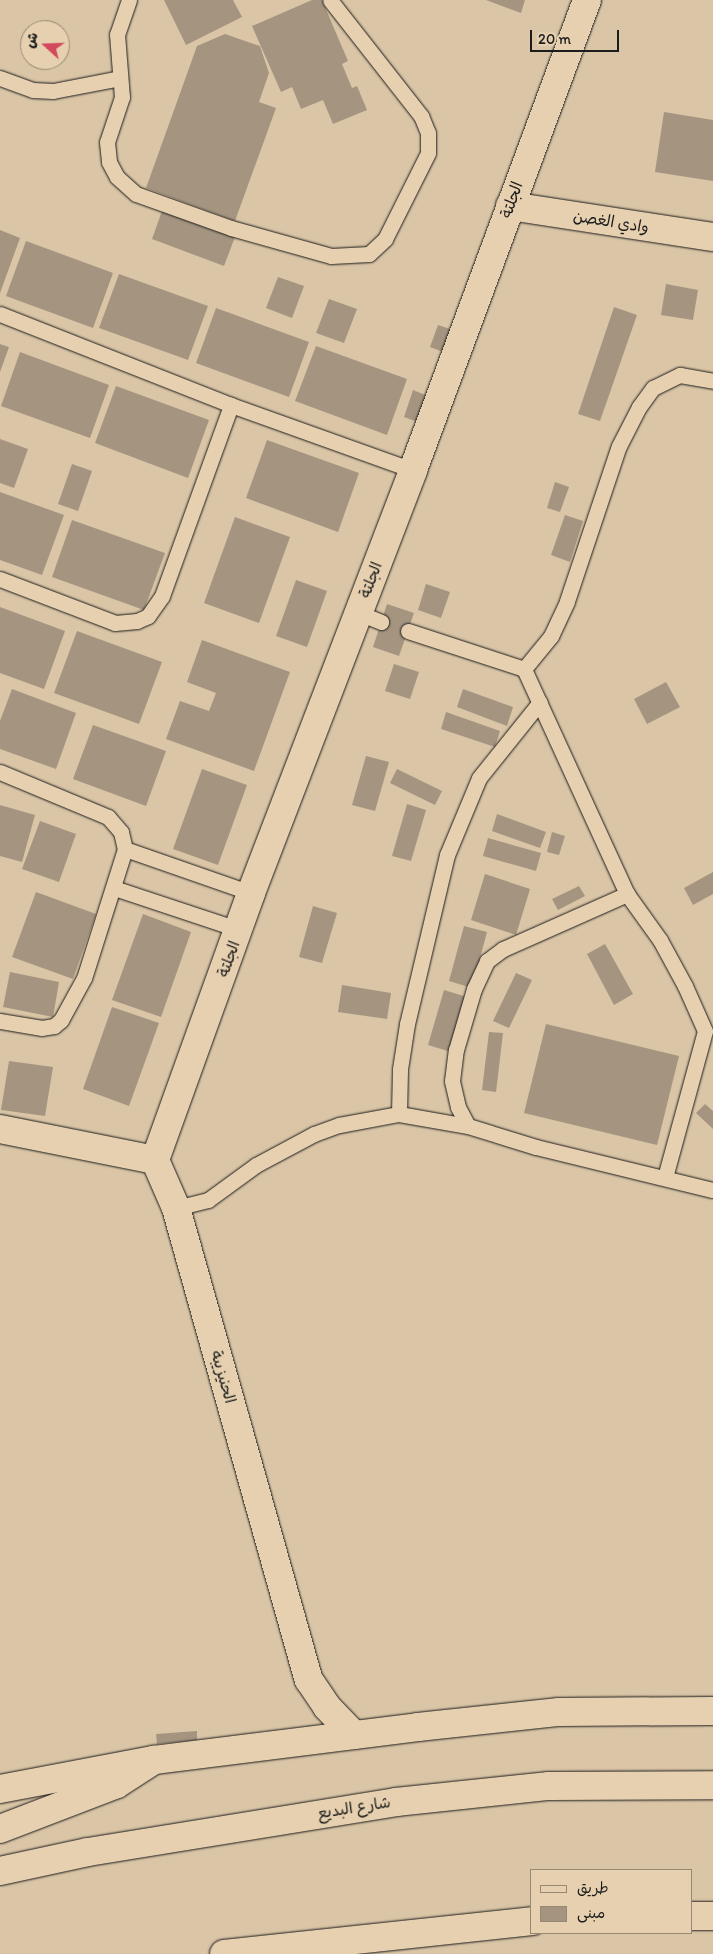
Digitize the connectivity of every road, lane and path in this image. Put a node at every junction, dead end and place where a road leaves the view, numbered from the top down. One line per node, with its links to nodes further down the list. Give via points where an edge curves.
1 (129, 0): 5 (lane, via 117,34)
2 (330, 0): 5 (lane, via 421,116 428,133 428,153 384,239 369,254 332,256 232,228 136,194 117,176 109,162 107,142 122,97)
3 (587, 0): 6 (main road, الجلتة)
4 (0, 78): 5 (lane, via 32,90 53,91)
5 (120, 78)
6 (510, 206): 7 (main road, وادي الغصن); 11 (main road, الجلتة)
7 (713, 237)
8 (0, 314): 10 (lane)
9 (713, 381): 14 (lane, via 680,375 653,388 639,407 619,446 567,601 551,636)
10 (231, 405): 11 (lane); 12 (lane, via 162,596 148,616 137,622 115,623)
11 (413, 470): 19 (main road, الجلتة, via 370,617)
12 (0, 579)
13 (408, 631): 14 (lane)
14 (524, 669): 15 (lane)
15 (540, 702): 20 (lane); 24 (lane, via 479,778 447,855 407,1024 400,1070)
16 (0, 772): 17 (lane, via 108,817 121,832)
17 (125, 849): 18 (lane); 19 (lane)
18 (114, 888): 21 (lane); 22 (lane, via 84,978 61,1020 54,1026 42,1028)
19 (251, 893): 21 (main road, الجلتة)
20 (626, 894): 23 (lane, via 660,940); 25 (lane, via 503,949 487,961 474,989 456,1050 452,1081 458,1107)
21 (240, 930): 27 (main road, الجلتة)
22 (0, 1021)
23 (709, 1031): 28 (lane)
24 (399, 1114): 25 (lane); 30 (lane, via 339,1125 314,1134 256,1165 208,1200)
25 (468, 1126): 28 (lane, via 536,1147)
26 (0, 1129): 27 (main road)
27 (155, 1160): 30 (main road, الحنيزيبة)
28 (665, 1177): 29 (lane)
29 (713, 1190)
30 (176, 1208): 32 (main road, الحنيزيبة, via 309,1680 327,1707)
31 (713, 1711): 32 (main road, via 559,1712)
32 (354, 1735): 33 (main road)
33 (154, 1760): 35 (main road); 36 (main road, via 117,1784)
34 (713, 1785): 37 (main road, شارع البديع, via 549,1786 396,1802 88,1852)
35 (0, 1789)
36 (0, 1828)
37 (0, 1871)
38 (693, 1916): 39 (main road)
39 (713, 1916)
40 (530, 1921): 41 (main road)
41 (224, 1954)

